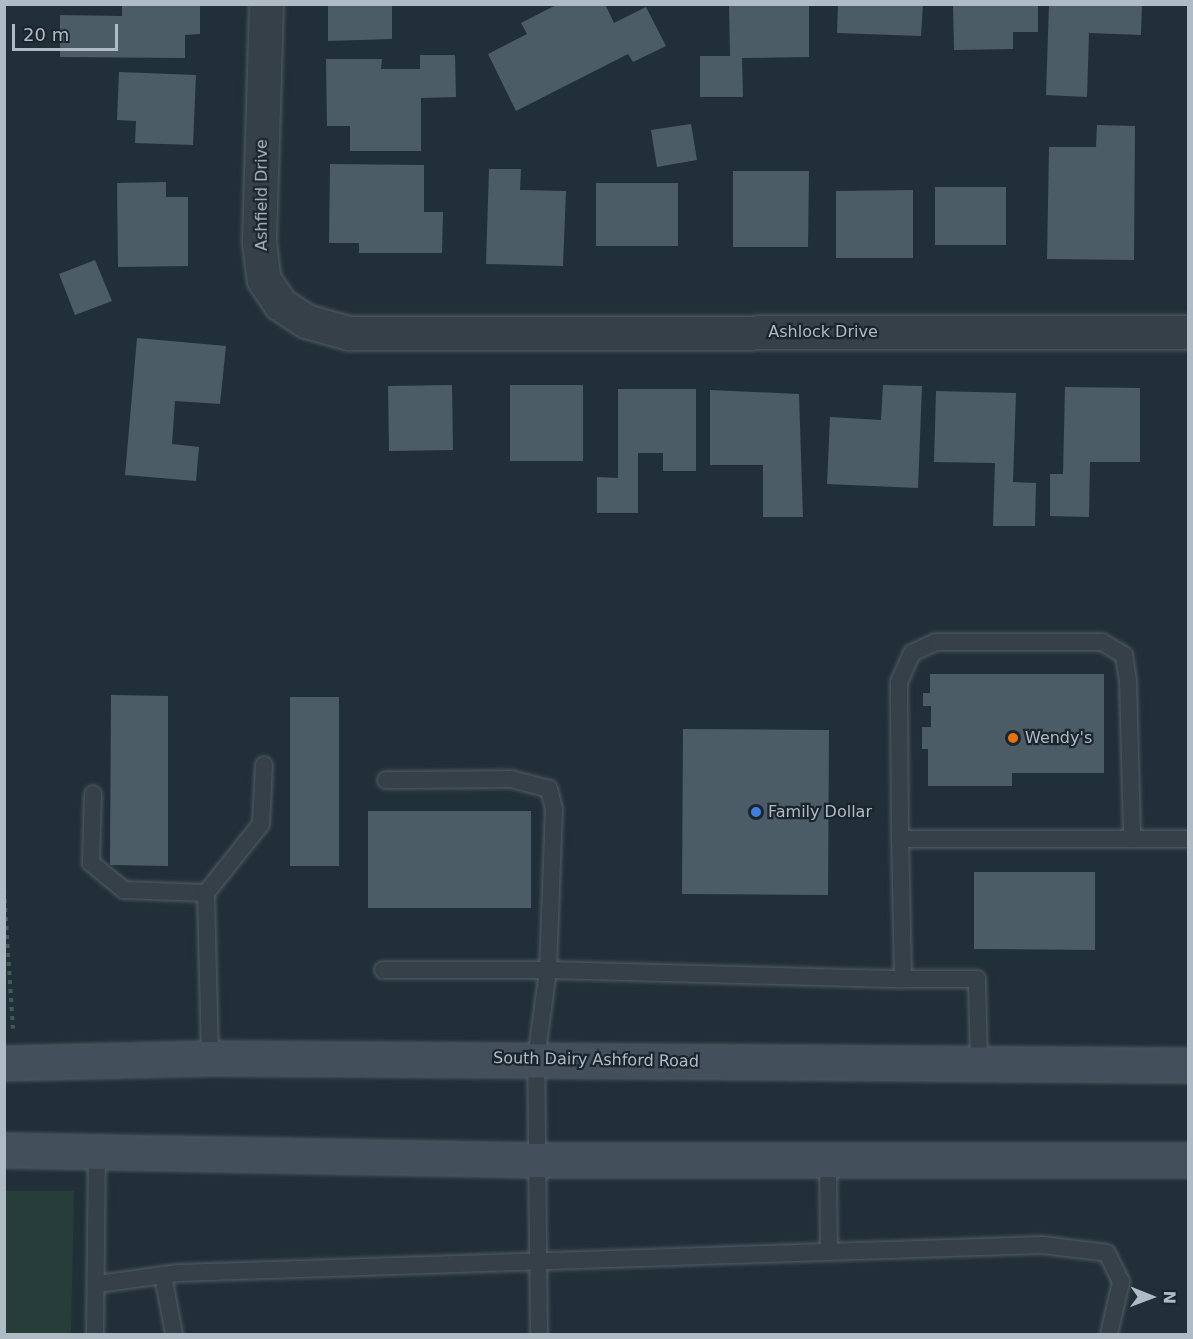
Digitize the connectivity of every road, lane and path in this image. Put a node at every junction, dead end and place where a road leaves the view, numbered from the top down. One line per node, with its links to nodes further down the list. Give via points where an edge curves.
1 (266, 4): 3 (street, Ashfield Drive, via 259,242 264,280 280,304 297,315 349,333)
2 (1188, 332): 3 (street, Ashlock Drive)
3 (458, 333)
4 (264, 765): 11 (lane, via 261,824)
5 (386, 780): 13 (lane, via 511,779 549,789 554,809)
6 (93, 794): 11 (lane, via 91,863 124,890)
7 (900, 839): 8 (lane); 8 (lane, via 899,682 912,653 936,642 1102,642 1124,655 1128,681); 14 (lane)
8 (1132, 839): 9 (lane)
9 (1188, 839)
10 (4, 890): 17 (path)
11 (206, 893): 15 (lane)
12 (383, 970): 13 (lane)
13 (548, 970): 14 (lane); 16 (lane)
14 (903, 979): 18 (lane, via 977,979)
15 (210, 1058): 16 (main road, South Dairy Ashford Road); 17 (main road, South Dairy Ashford Road)
16 (536, 1059): 18 (main road, South Dairy Ashford Road); 23 (lane)
17 (10, 1063)
18 (979, 1064): 19 (main road, South Dairy Ashford Road)
19 (1188, 1065)
20 (4, 1150): 21 (main road)
21 (97, 1150): 23 (main road); 28 (lane)
22 (828, 1159): 23 (main road); 24 (main road); 25 (lane)
23 (536, 1160): 26 (lane)
24 (1188, 1160)
25 (829, 1250): 26 (lane); 32 (lane, via 1043,1245 1107,1253 1120,1282)
26 (539, 1259): 27 (lane); 31 (lane)
27 (163, 1275): 28 (lane); 30 (lane)
28 (98, 1284): 29 (lane)
29 (95, 1335)
30 (174, 1335)
31 (539, 1335)
32 (1109, 1335)

